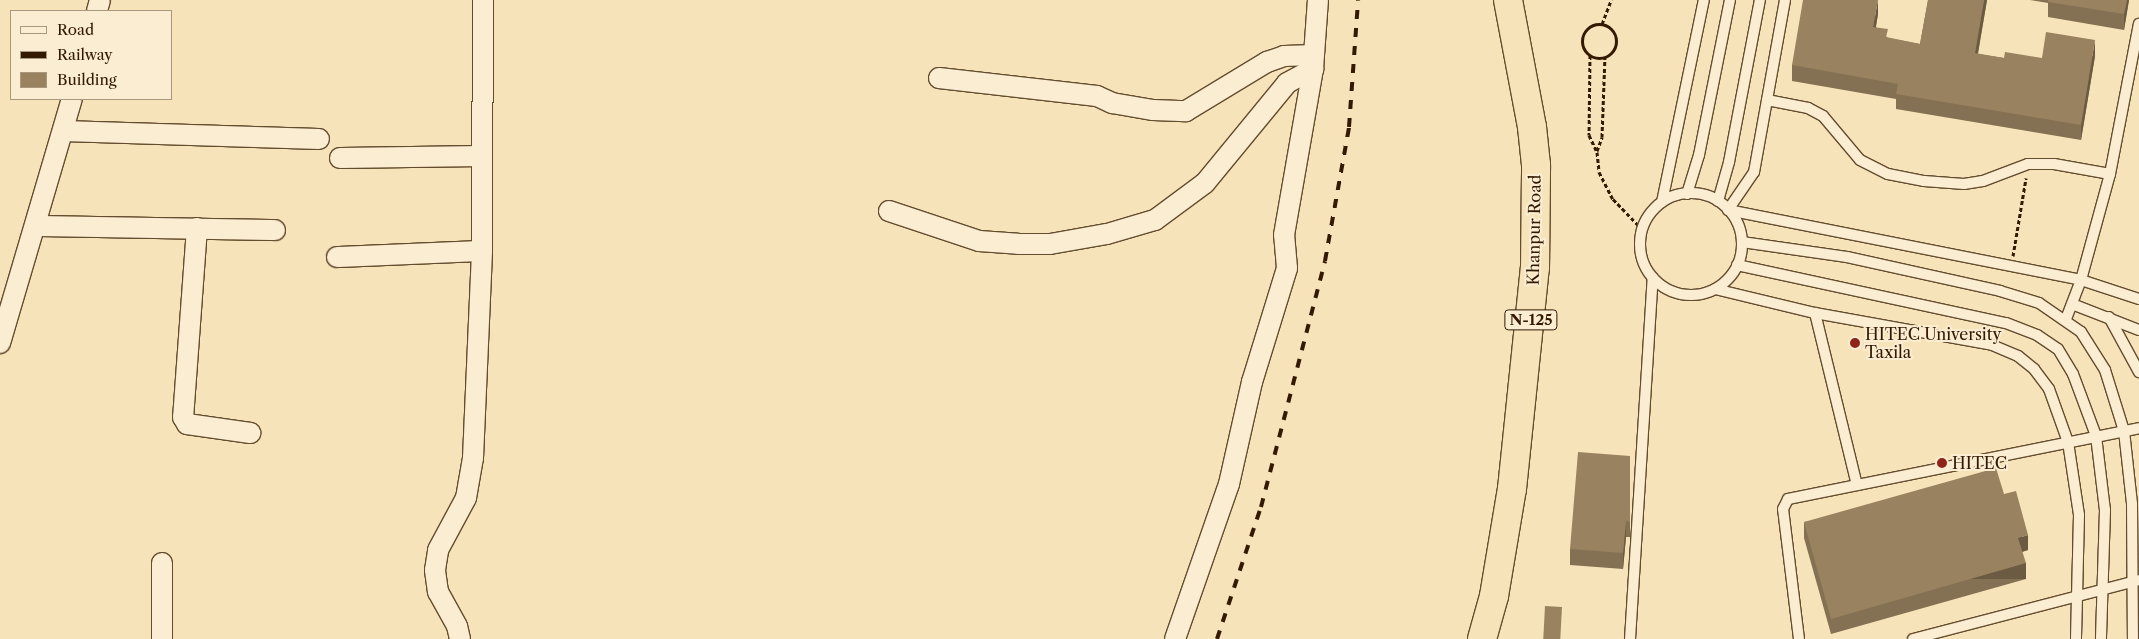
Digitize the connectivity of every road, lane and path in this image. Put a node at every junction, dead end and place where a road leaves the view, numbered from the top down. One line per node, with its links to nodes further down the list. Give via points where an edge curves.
1 (483, 0): 21 (street)
2 (1318, 0): 14 (street)
3 (1508, 0): 63 (highway, Khanpur Road / N-125, via 1536,165 1534,268 1512,489 1494,596)
4 (1611, 0): 9 (path)
5 (1703, 0): 27 (lane)
6 (1730, 0): 25 (lane, via 1699,155)
7 (1760, 0): 26 (lane, via 1729,162)
8 (1785, 0): 17 (lane)
9 (1602, 24): 12 (path, via 1584,32 1582,45); 13 (path, via 1616,36 1614,50)
10 (2139, 24): 11 (lane)
11 (2136, 49): 24 (lane)
12 (1590, 56): 13 (path); 20 (path, via 1589,135)
13 (1605, 57): 20 (path, via 1602,137)
14 (1313, 62): 15 (street, via 1284,56 1267,62 1186,111 1153,110 1112,103 1097,96); 29 (street, via 1286,83 1205,183 1155,220 1107,234 1050,244 1018,244 979,241); 62 (street, via 1284,235 1286,268 1252,382 1229,484)
15 (939, 78)
16 (72, 100): 18 (street)
17 (1767, 100): 23 (lane, via 1808,108 1822,116 1860,160 1888,174 1964,184 1982,181); 28 (lane, via 1754,172)
18 (63, 131): 19 (street); 30 (street)
19 (319, 139)
20 (1597, 152): 32 (path, via 1599,172 1611,195)
21 (482, 156): 22 (street); 35 (street)
22 (340, 158)
23 (2028, 164): 24 (lane, via 2054,164); 38 (path)
24 (2110, 174): 40 (lane)
25 (1687, 194): 26 (lane, via 1706,195); 27 (lane)
26 (1718, 201): 28 (lane)
27 (1662, 202): 32 (lane)
28 (1728, 210): 34 (lane, via 1736,220); 38 (lane)
29 (889, 211)
30 (35, 226): 31 (street); 48 (street)
31 (197, 228): 33 (street); 52 (street, via 183,417 187,424)
32 (1642, 229): 39 (lane, via 1641,255)
33 (275, 230)
34 (1742, 242): 37 (lane); 46 (lane, via 1848,257 2000,291 2039,303)
35 (482, 250): 36 (street); 61 (street, via 473,458 466,498 438,550 434,570 438,592 457,626)
36 (337, 257)
37 (1737, 265): 41 (lane, via 1726,281); 53 (lane, via 2006,323 2036,335 2058,350 2073,374)
38 (2011, 266): 40 (lane)
39 (1653, 278): 41 (lane, via 1664,287 1682,294 1702,294); 64 (lane)
40 (2081, 280): 42 (lane); 43 (lane)
41 (1714, 289): 44 (lane)
42 (2139, 299)
43 (2072, 304): 45 (lane); 46 (lane)
44 (1815, 313): 54 (lane, via 1992,345 2018,356 2034,369 2049,389); 55 (lane)
45 (2109, 317): 47 (lane); 49 (lane)
46 (2066, 319): 51 (lane, via 2081,332 2105,370)
47 (2139, 330)
48 (0, 344)
49 (2139, 372)
50 (2139, 428): 51 (lane)
51 (2124, 430): 53 (lane); 57 (lane)
52 (250, 433)
53 (2096, 436): 54 (lane); 58 (lane, via 2104,510)
54 (2068, 442): 55 (lane); 59 (lane, via 2079,515)
55 (1857, 485): 65 (lane, via 1788,499 1784,503)
56 (162, 563): 60 (street)
57 (2137, 580): 58 (lane); 69 (lane)
58 (2103, 588): 59 (lane); 68 (lane)
59 (2078, 594): 66 (lane); 67 (lane)
60 (162, 639)
61 (460, 639)
62 (1176, 639)
63 (1482, 639)
64 (1630, 639)
65 (1799, 639)
66 (1913, 639)
67 (2076, 639)
68 (2102, 639)
69 (2133, 639)

